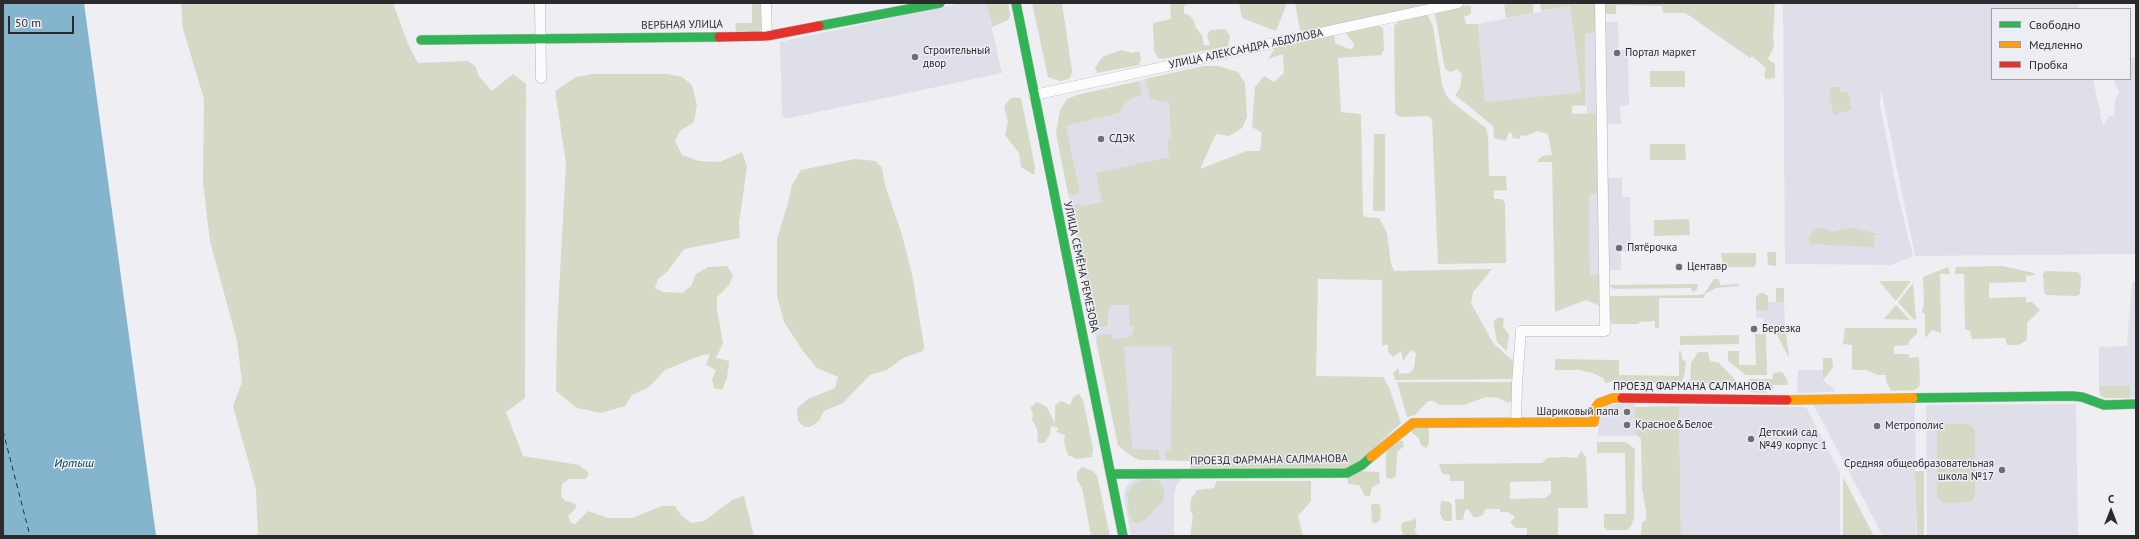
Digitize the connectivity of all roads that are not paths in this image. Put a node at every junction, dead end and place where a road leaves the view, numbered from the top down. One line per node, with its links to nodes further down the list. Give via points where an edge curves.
1 (540, 3): 9 (street)
2 (766, 3): 8 (street)
3 (940, 3): 7 (street, ВЕРБНАЯ УЛИЦА)
4 (1016, 3): 12 (street, УЛИЦА СЕМЁНА РЕМЕЗОВА)
5 (1458, 3): 12 (street, УЛИЦА АЛЕКСАНДРА АБДУЛОВА)
6 (1600, 3): 14 (street, via 1605,330 1521,331 1516,383)
7 (921, 5): 8 (street, ВЕРБНАЯ УЛИЦА)
8 (767, 36): 9 (street, ВЕРБНАЯ УЛИЦА)
9 (541, 39): 10 (street, ВЕРБНАЯ УЛИЦА); 11 (street)
10 (421, 40)
11 (541, 78)
12 (1034, 95): 15 (street, УЛИЦА СЕМЁНА РЕМЕЗОВА)
13 (2136, 404): 14 (street, ПРОЕЗД ФАРМАНА САЛМАНОВА, via 2104,405 2072,396 1792,400 1613,398 1599,403 1594,422)
14 (1516, 422): 15 (street, ПРОЕЗД ФАРМАНА САЛМАНОВА, via 1413,423 1362,465 1347,473)
15 (1111, 474): 16 (street, УЛИЦА СЕМЁНА РЕМЕЗОВА)
16 (1123, 536)

